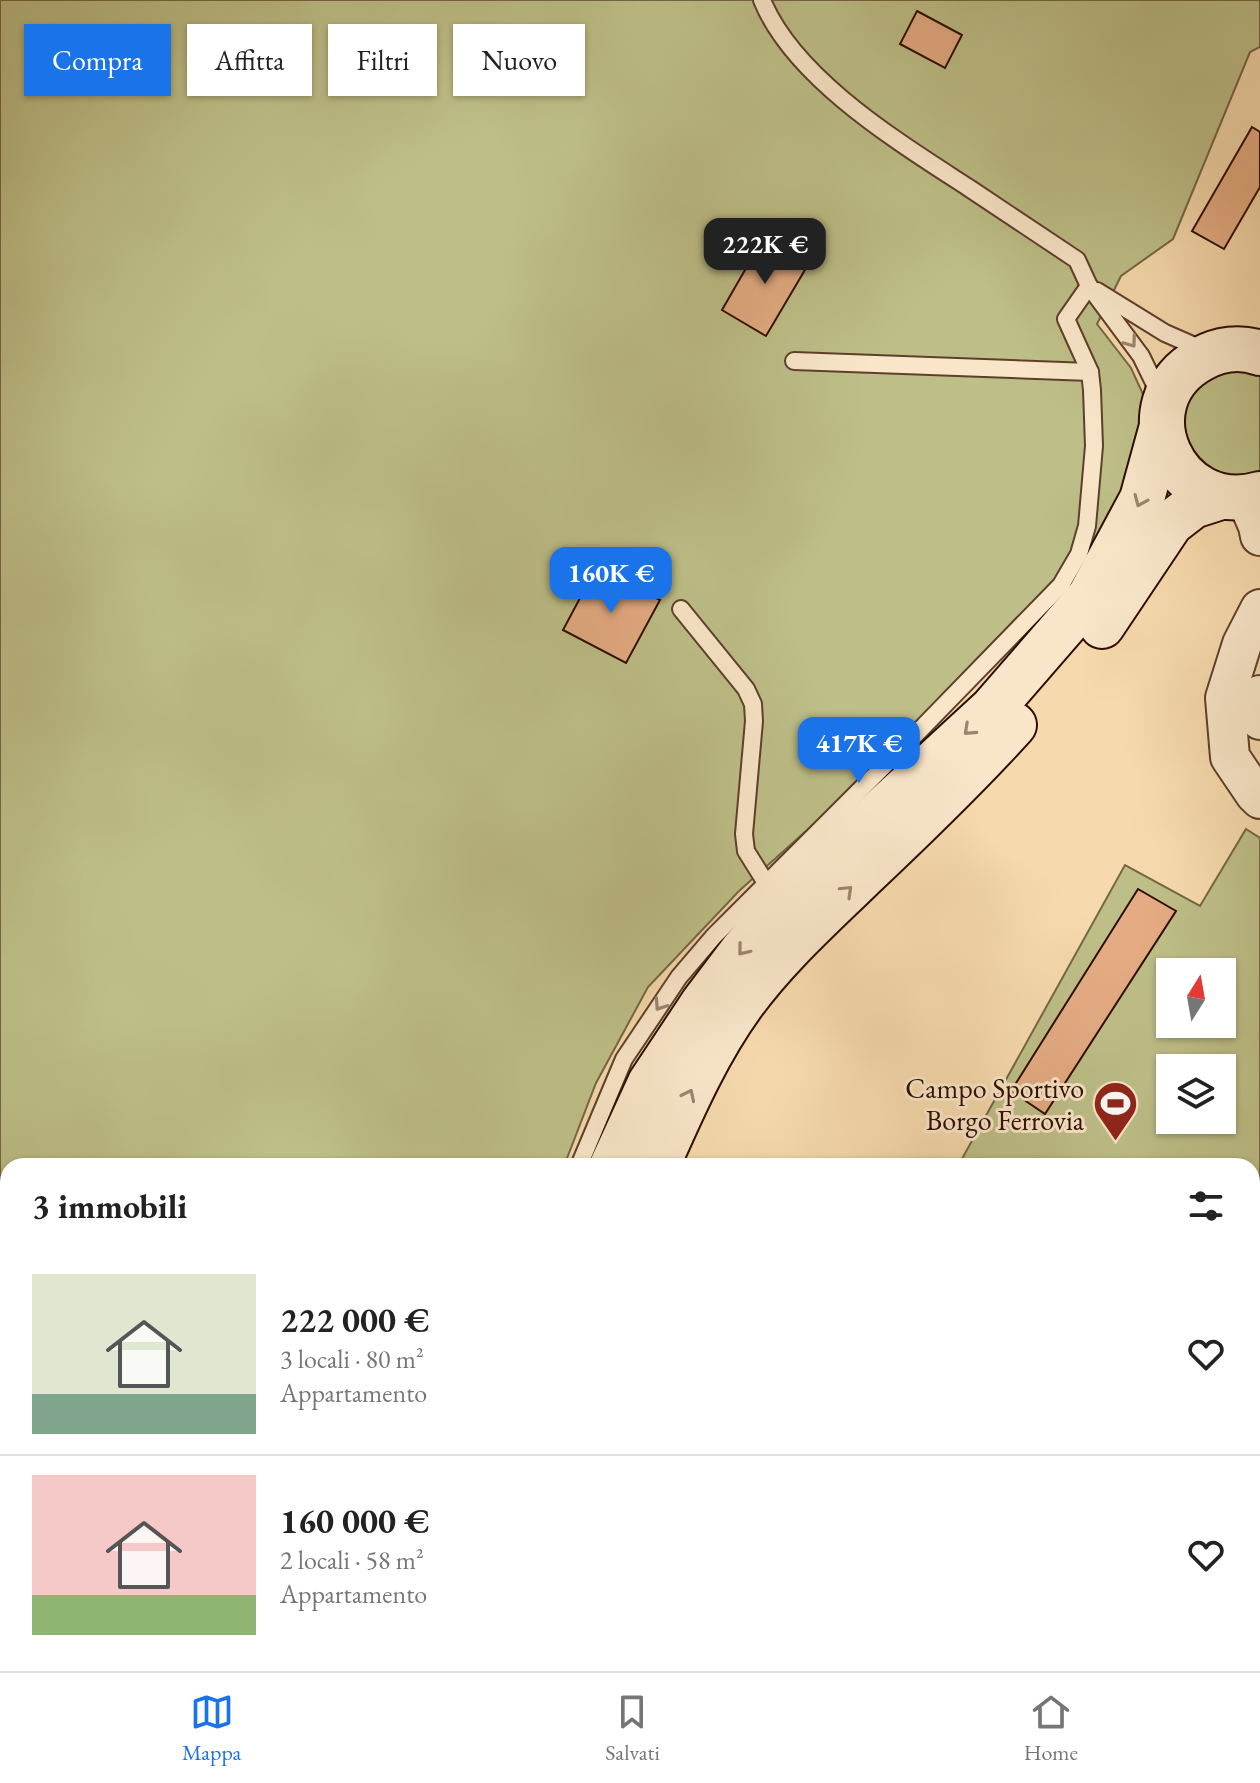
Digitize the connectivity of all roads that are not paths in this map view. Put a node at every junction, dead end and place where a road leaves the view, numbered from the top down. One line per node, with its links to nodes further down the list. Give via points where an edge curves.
1 (762, 0): 2 (lane, via 809,69 888,135 1077,260)
2 (1089, 286): 4 (lane, via 1165,333); 6 (lane, via 1066,319); 7 (lane, one-way to 7, via 1141,356)
3 (1259, 351): 4 (main road)
4 (1212, 353): 7 (main road, via 1174,382)
5 (794, 361): 6 (lane)
6 (1090, 372): 14 (lane, via 1094,446 1087,526 1061,585)
7 (1163, 415): 8 (main road, via 1167,451 1179,472 1198,488); 16 (main road, one-way to 16, via 1142,499 1090,596 992,709 793,892 743,950 650,1083)
8 (1247, 506): 17 (main road, one-way to 8, via 715,1046 782,955 1010,729 1101,627 1171,523 1193,506)
9 (681, 609): 14 (lane, via 753,704 744,834 746,851)
10 (1260, 609): 13 (street, via 1225,698 1230,757)
11 (1260, 695): 12 (street)
12 (1260, 720)
13 (1260, 799)
14 (766, 883): 15 (lane, one-way to 15, via 679,977 624,1059)
15 (582, 1158)
16 (616, 1158)
17 (660, 1158)

